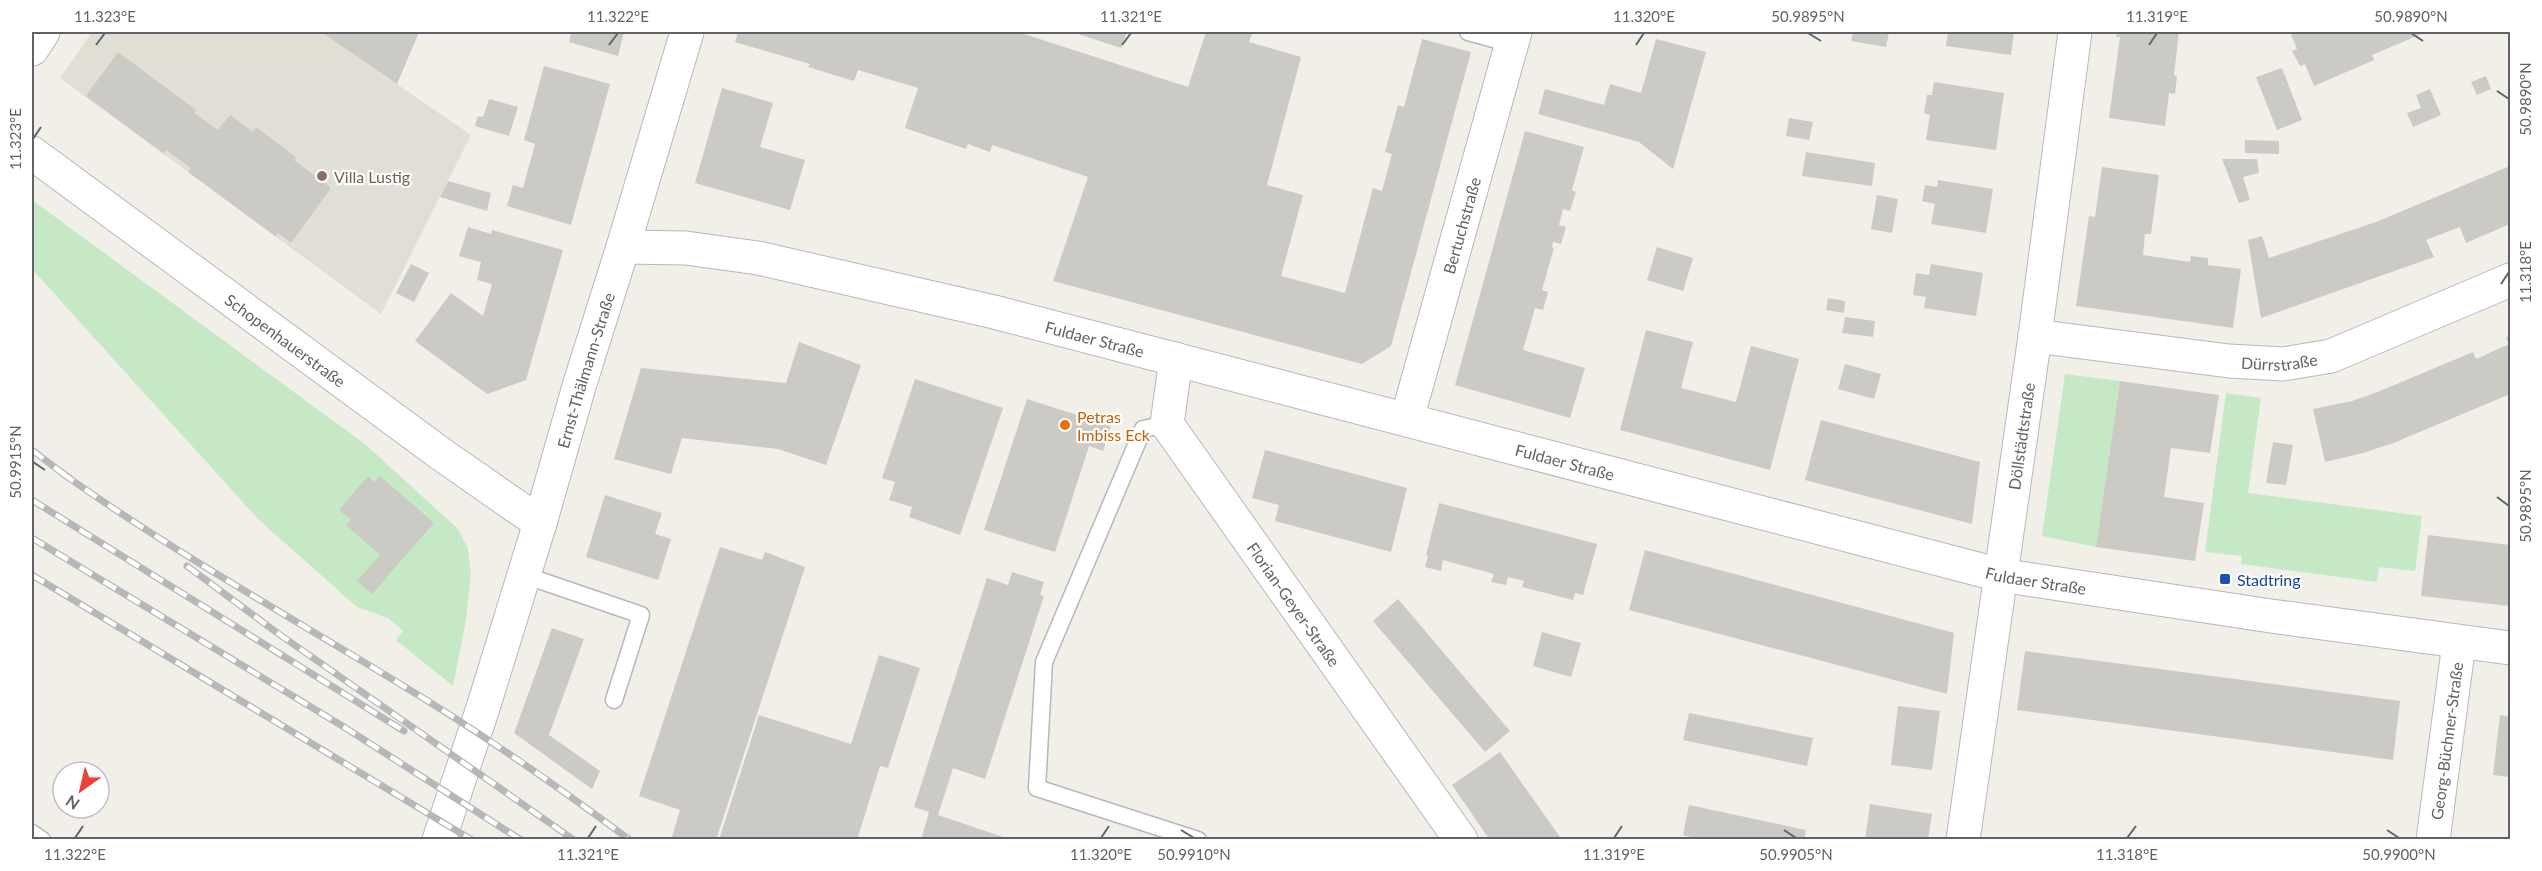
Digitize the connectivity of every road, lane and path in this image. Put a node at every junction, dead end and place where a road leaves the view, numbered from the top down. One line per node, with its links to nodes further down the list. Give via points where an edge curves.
1 (43, 32): 6 (street)
2 (687, 32): 8 (street, Ernst-Thälmann-Straße)
3 (1468, 32): 5 (lane)
4 (2075, 32): 10 (street, Döllstädtstraße)
5 (1514, 38): 12 (street, Bertuchstraße)
6 (32, 49)
7 (32, 153): 14 (street, Schopenhauerstraße)
8 (623, 247): 11 (street, Fuldaer Straße, via 686,248 758,258); 14 (street, Ernst-Thälmann-Straße)
9 (2511, 280): 10 (street, Dürrstraße, via 2331,356 2283,364 2229,362)
10 (2035, 336): 15 (street, Döllstädtstraße)
11 (1176, 358): 12 (street, Fuldaer Straße); 13 (street)
12 (1407, 419): 15 (street, Fuldaer Straße)
13 (1167, 424): 23 (lane, via 1143,429 1044,662 1037,788); 24 (street, Florian-Geyer-Straße)
14 (540, 523): 16 (street, Ernst-Thälmann-Straße)
15 (2000, 574): 17 (street, Fuldaer Straße); 25 (street, Döllstädtstraße)
16 (524, 575): 19 (lane, via 641,615); 22 (street, Ernst-Thälmann-Straße)
17 (2459, 643): 18 (street, Fuldaer Straße); 26 (street, Georg-Büchner-Straße)
18 (2511, 648)
19 (614, 700)
20 (32, 833): 21 (lane)
21 (42, 840)
22 (439, 840)
23 (1198, 840)
24 (1461, 840)
25 (1963, 840)
26 (2433, 840)

